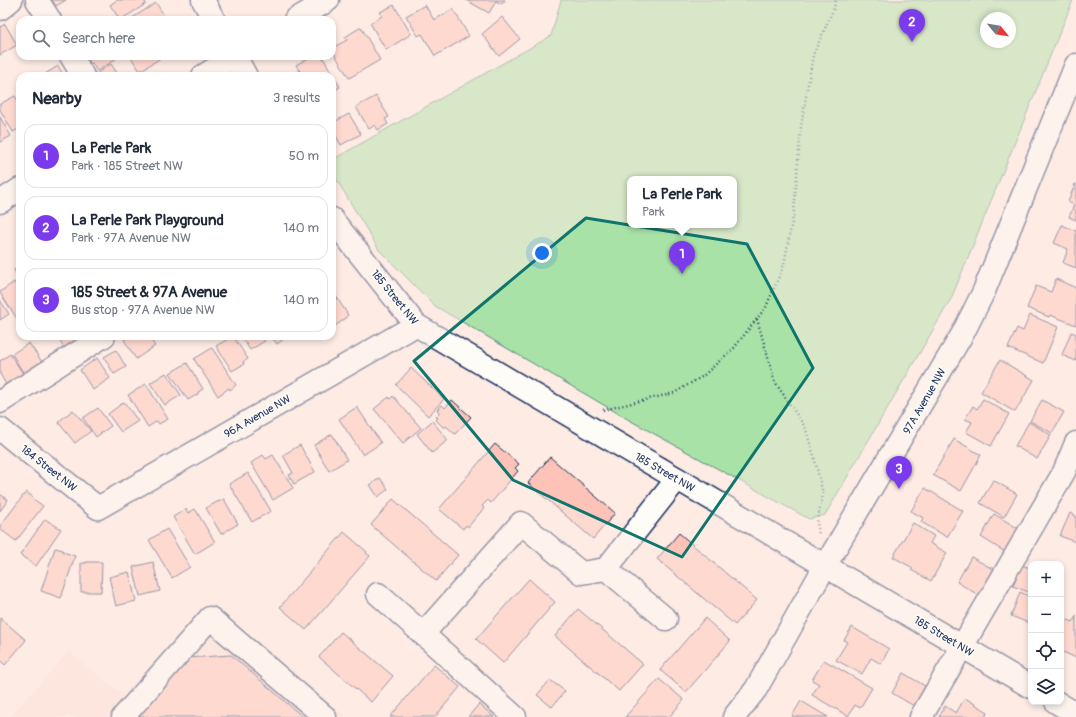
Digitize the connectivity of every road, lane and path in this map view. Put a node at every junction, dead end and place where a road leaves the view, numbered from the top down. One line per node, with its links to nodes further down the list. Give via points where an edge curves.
1 (11, 0): 6 (street)
2 (38, 0): 7 (street)
3 (202, 0): 8 (street)
4 (328, 0): 9 (street)
5 (836, 0): 20 (path, via 813,55 801,126 794,210 784,265 766,307)
6 (0, 9)
7 (48, 16)
8 (212, 16)
9 (302, 16)
10 (73, 60): 14 (street)
11 (229, 60): 15 (street)
12 (238, 60): 16 (street)
13 (1076, 65): 29 (street, 97A Avenue NW, via 984,291 963,333)
14 (81, 72)
15 (210, 72)
16 (244, 72)
17 (16, 192): 18 (street)
18 (0, 202)
19 (336, 224): 21 (street, 185 Street NW)
20 (757, 318): 24 (path, via 734,348 703,376 674,393); 29 (path, via 775,382 805,427 814,456 823,494 817,523)
21 (416, 325): 24 (street, 185 Street NW); 28 (street, 96A Avenue NW)
22 (98, 340): 23 (street)
23 (0, 402)
24 (572, 417): 27 (street, 185 Street NW)
25 (0, 429): 28 (street, 184 Street NW)
26 (1076, 443): 34 (street, via 1064,472)
27 (677, 479): 29 (street, 185 Street NW); 30 (street)
28 (98, 508)
29 (825, 566): 34 (street, 185 Street NW); 41 (street, 97A Avenue NW, via 756,689)
30 (606, 569): 32 (street); 33 (street, via 581,574 521,523)
31 (378, 594): 33 (street)
32 (666, 618)
33 (423, 634): 40 (street)
34 (962, 647): 35 (street, 185 Street NW); 42 (street)
35 (1028, 685)
36 (1061, 705): 37 (street)
37 (1076, 714)
38 (123, 717): 39 (street, via 210,618)
39 (325, 717)
40 (515, 717)
41 (734, 717)
42 (921, 717)

